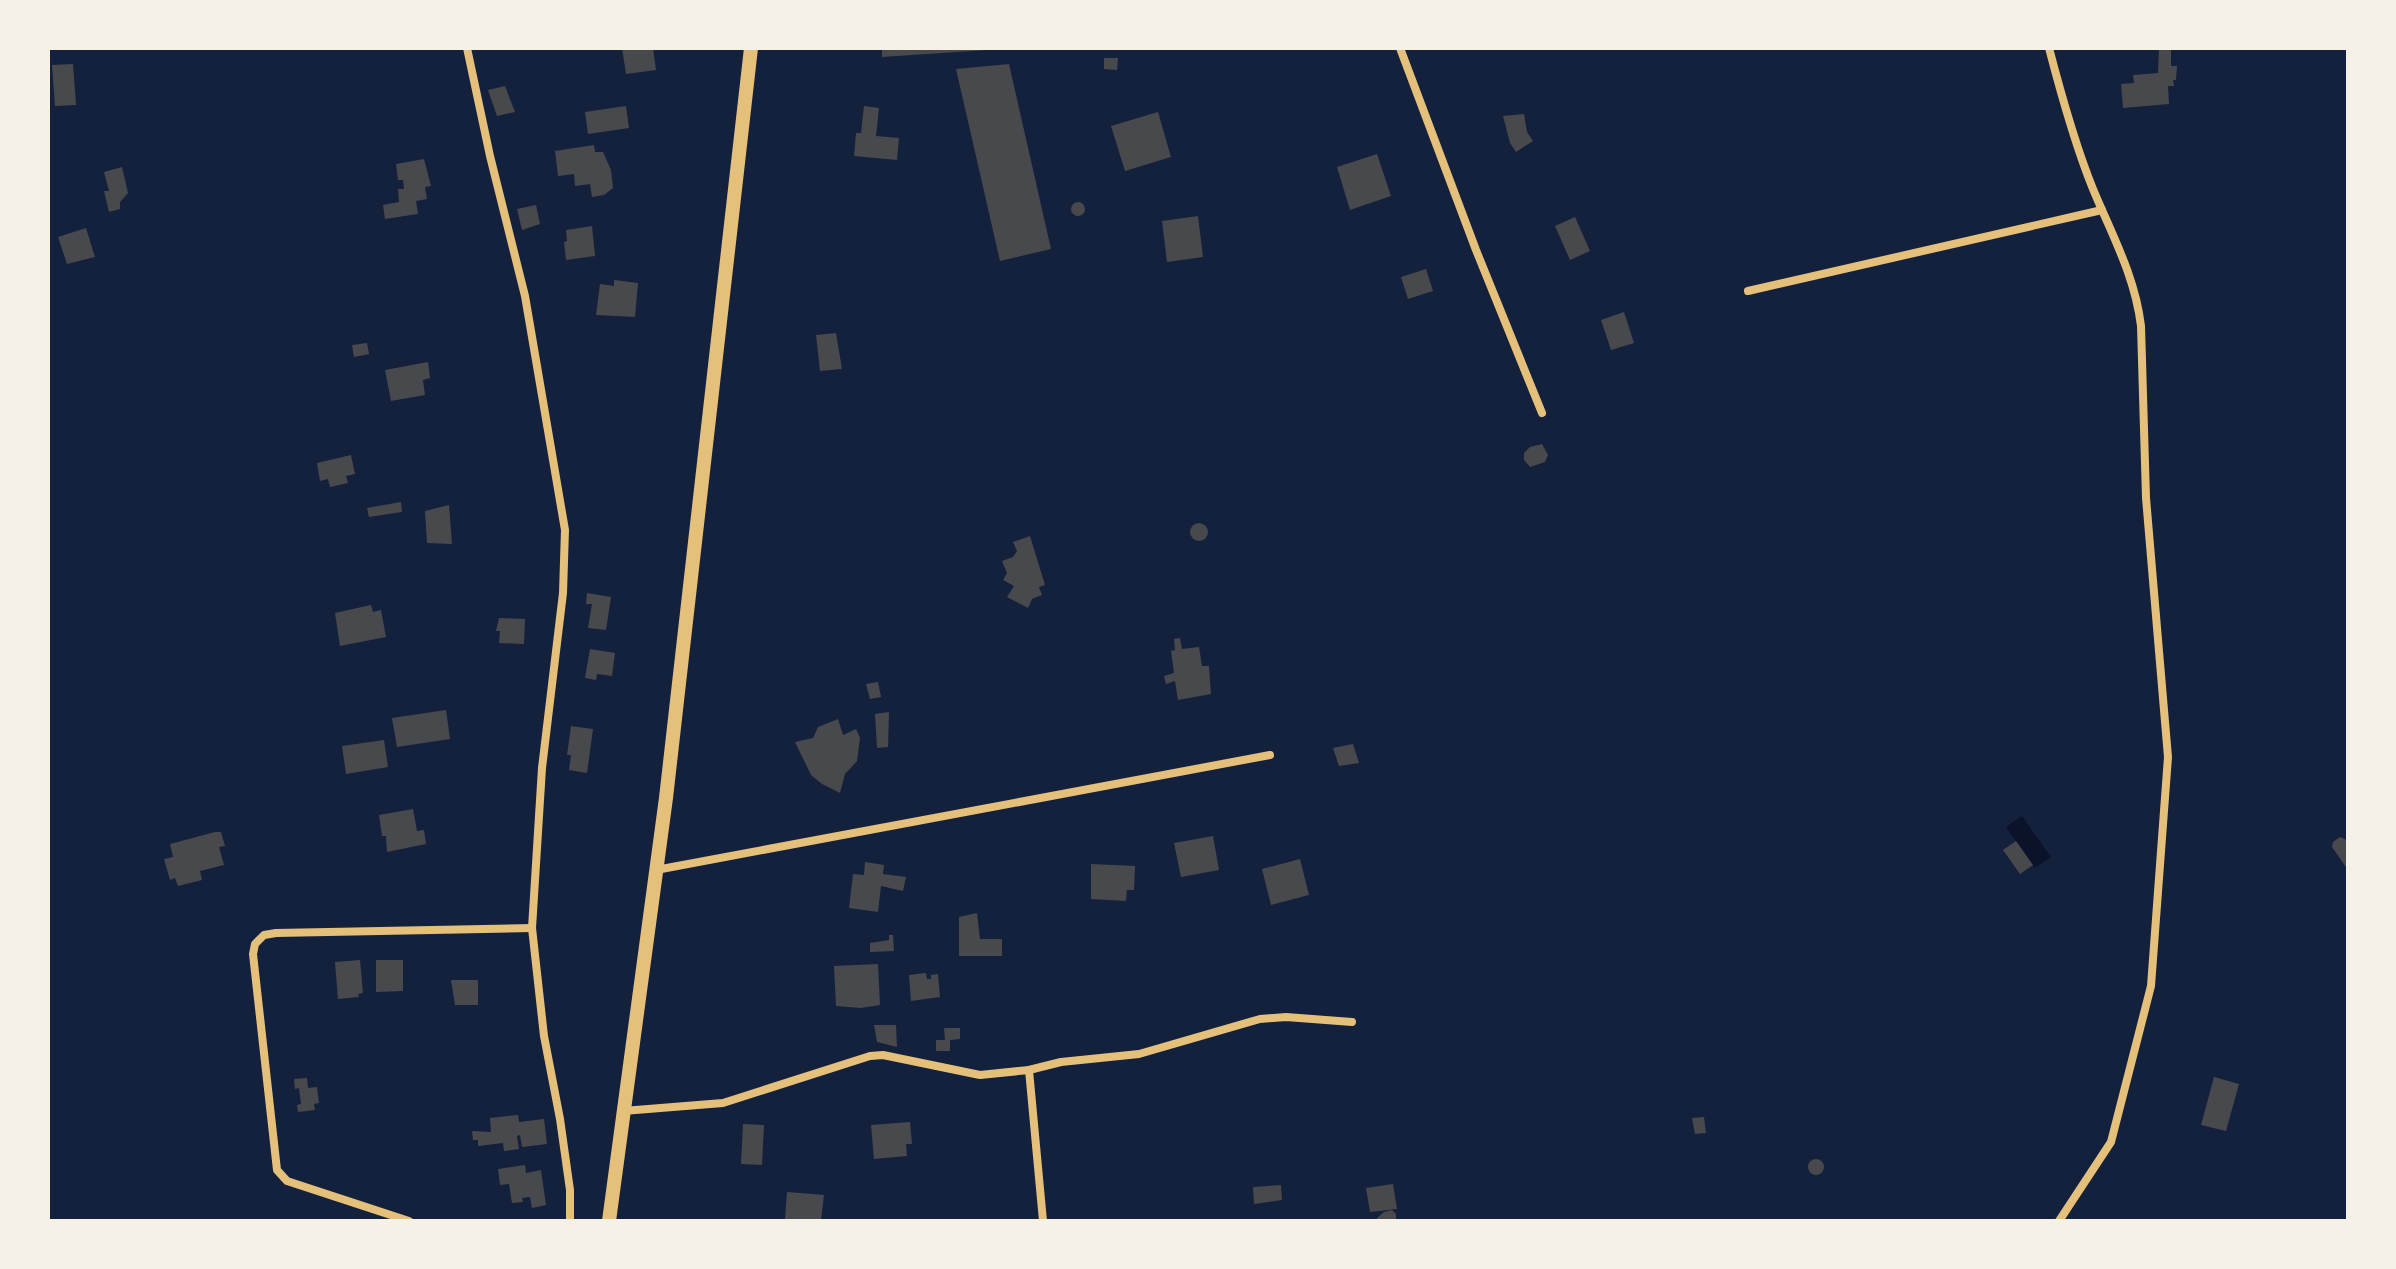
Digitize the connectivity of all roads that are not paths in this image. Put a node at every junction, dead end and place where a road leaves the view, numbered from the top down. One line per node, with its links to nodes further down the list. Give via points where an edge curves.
1 (467, 48): 10 (street, via 525,296 565,530)
2 (751, 48): 9 (main road)
3 (1400, 48): 7 (street)
4 (2049, 48): 5 (street)
5 (2102, 210): 6 (street); 18 (street, via 2138,300 2146,498 2168,757 2151,986 2111,1142)
6 (1748, 291)
7 (1542, 413)
8 (1270, 755): 9 (street)
9 (655, 870): 13 (main road)
10 (532, 928): 14 (street, via 276,933 255,944 277,1170 287,1181); 15 (street)
11 (1352, 1022): 12 (street, via 1260,1019 1139,1054)
12 (1029, 1070): 13 (street, via 980,1075 870,1056 723,1103); 17 (street)
13 (623, 1111): 16 (main road)
14 (409, 1221)
15 (570, 1221)
16 (609, 1221)
17 (1043, 1221)
18 (2059, 1221)

